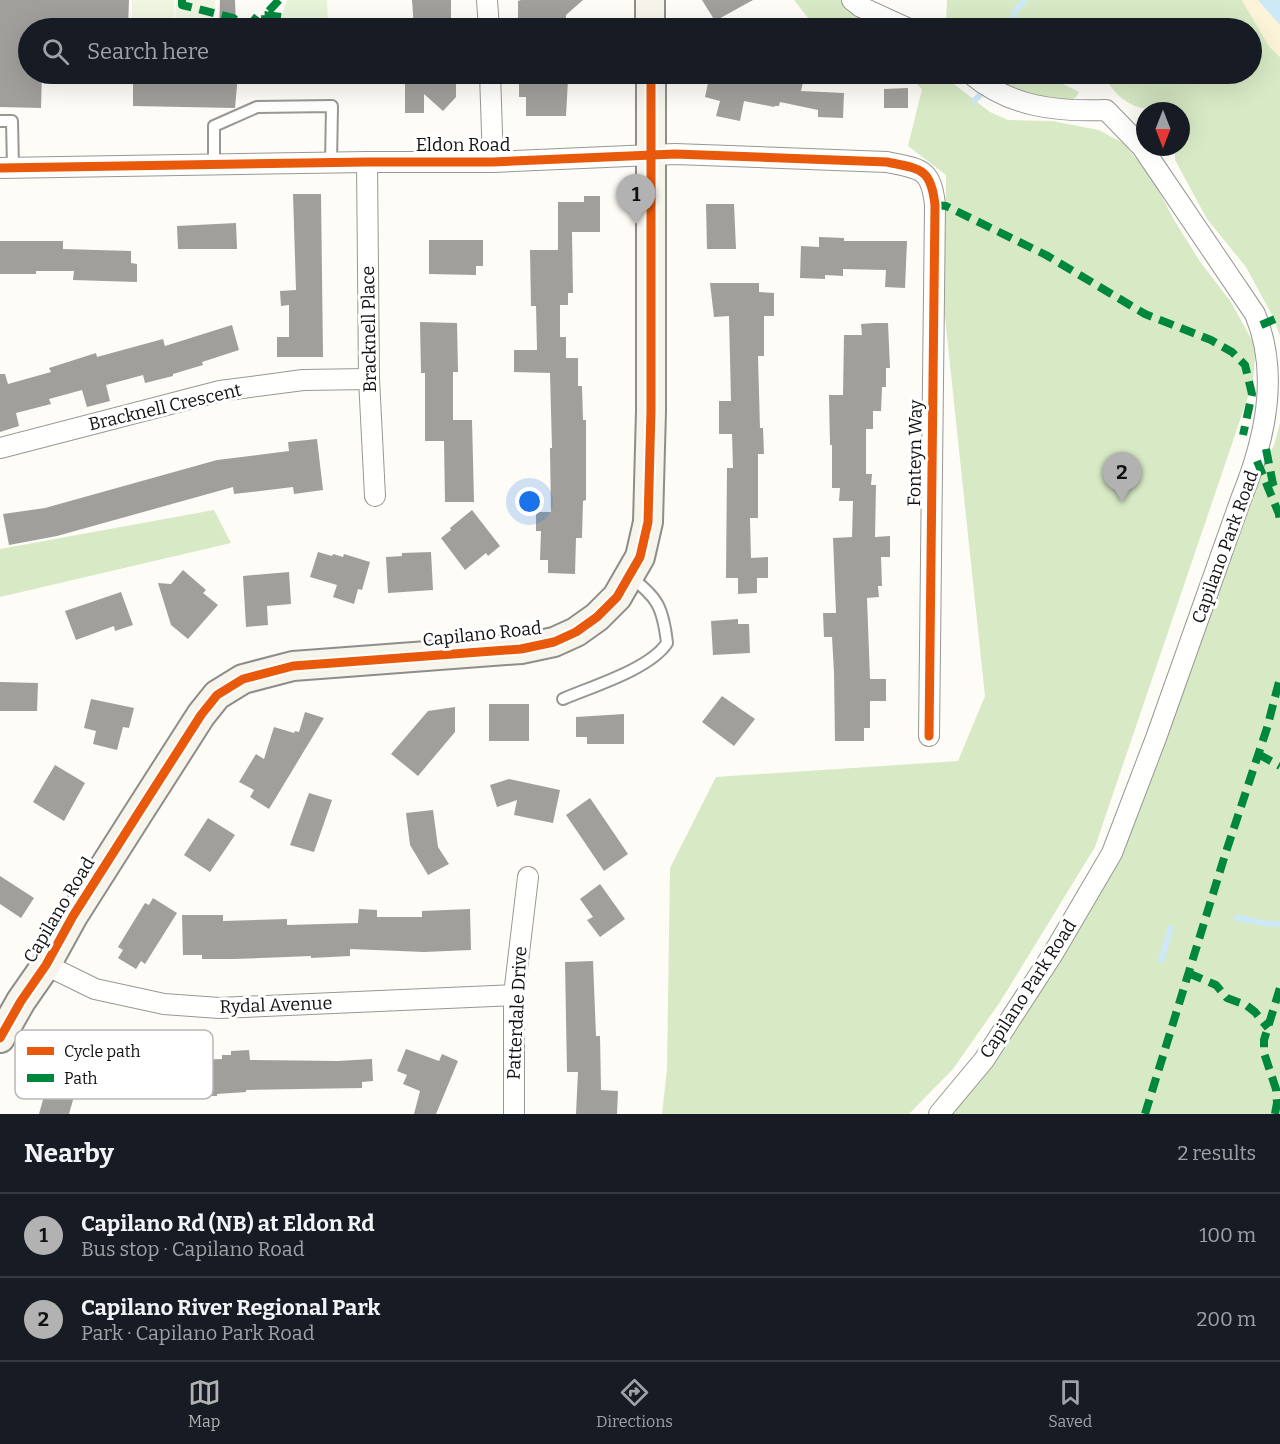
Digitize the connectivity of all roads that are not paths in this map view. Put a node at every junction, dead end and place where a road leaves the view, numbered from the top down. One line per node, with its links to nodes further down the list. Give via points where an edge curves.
1 (488, 0): 4 (street)
2 (650, 0): 5 (main road)
3 (852, 0): 6 (street)
4 (489, 18)
5 (650, 18)
6 (885, 18)
7 (490, 84): 13 (street, Eldon Road)
8 (651, 84): 11 (main road, Capilano Road)
9 (986, 84): 29 (street, Capilano Park Road, via 1002,95 1034,104 1071,112 1106,110 1142,147 1255,314 1268,347 1270,397 1257,461 1112,853 984,1060)
10 (0, 121): 16 (lane, via 12,121)
11 (652, 155): 13 (street, Eldon Road); 17 (street, Eldon Road, via 887,162); 21 (main road, Capilano Road, via 648,522 640,557)
12 (367, 162): 13 (street, Eldon Road); 14 (street, Eldon Road); 18 (street, Bracknell Place)
13 (494, 162)
14 (331, 163): 15 (street, Eldon Road); 15 (lane, via 332,106 257,107 214,126)
15 (214, 164): 16 (street, Eldon Road)
16 (6, 168)
17 (925, 174): 23 (street, Fonteyn Way, via 933,186 935,205)
18 (369, 379): 19 (street, Bracknell Crescent, via 303,380 220,391); 20 (street, Bracknell Place)
19 (0, 448)
20 (375, 496)
21 (629, 576): 22 (lane, via 655,597 667,642 660,653 636,668); 25 (main road, Capilano Road, via 617,597 597,616 554,642 521,649 293,666 243,678 217,695 194,724)
22 (563, 699)
23 (929, 736)
24 (528, 877): 26 (street, Patterdale Drive)
25 (46, 965): 26 (street, Rydal Avenue, via 95,990 164,1004 219,1008); 27 (main road, Capilano Road)
26 (514, 995): 28 (street, Patterdale Drive)
27 (0, 1038)
28 (514, 1114)
29 (939, 1114)

